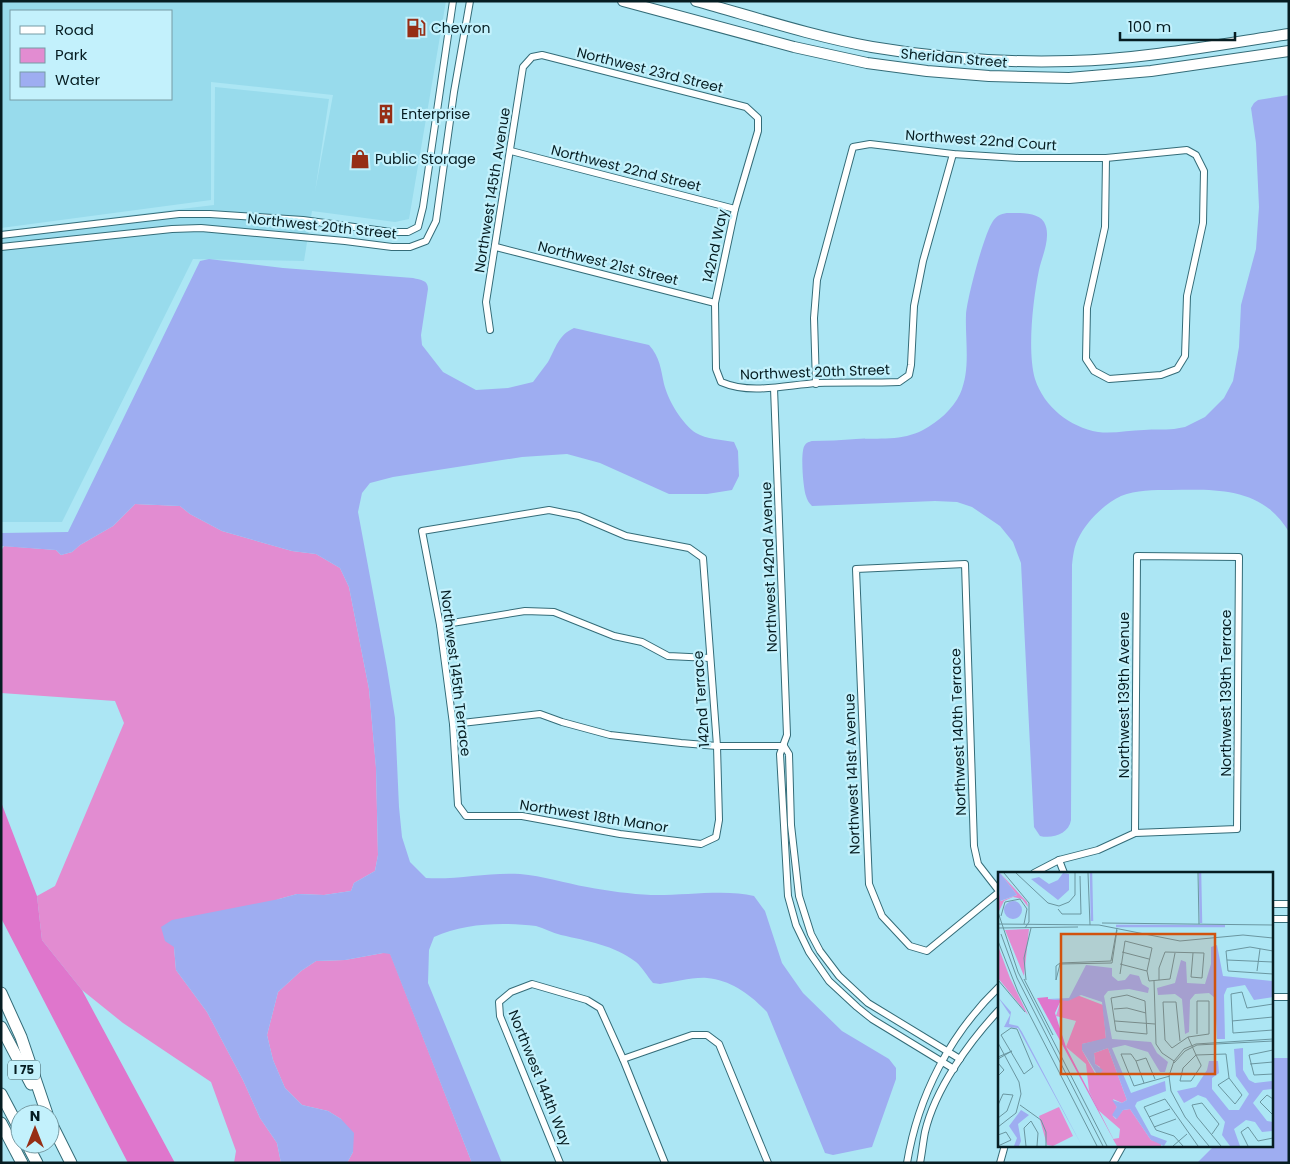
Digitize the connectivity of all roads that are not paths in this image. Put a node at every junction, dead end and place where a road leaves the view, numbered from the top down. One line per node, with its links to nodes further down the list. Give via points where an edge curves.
1 (454, 1): 13 (street, Northwest 20th Street, via 418,227 408,232 391,232 312,221 179,214)
2 (470, 1): 14 (street, Northwest 20th Street, via 436,221 426,241 410,247 392,247 201,228)
3 (623, 1): 6 (main road, Sheridan Street, via 794,47 867,62 989,76 1069,78 1151,71)
4 (696, 1): 5 (main road, Sheridan Street, via 871,46 991,60 1072,61 1153,54)
5 (1289, 34)
6 (1289, 50)
7 (532, 57): 8 (street, Northwest 23rd Street, via 542,55 746,107); 9 (street, Northwest 145th Avenue, via 523,67)
8 (758, 118): 12 (street, 142nd Way, via 758,131)
9 (511, 152): 12 (street, Northwest 22nd Street); 15 (street, Northwest 145th Avenue)
10 (953, 154): 11 (street, Northwest 22nd Court); 19 (street, Northwest 20th Street, via 914,306 909,376 899,382); 19 (street, Northwest 22nd Court, via 870,144 853,147 818,280 814,318)
11 (1106, 158): 11 (street, Northwest 22nd Court, via 1105,227 1087,308 1086,359 1094,371 1109,378 1161,376 1177,369 1186,356 1187,296 1203,223 1204,171 1196,155 1187,150)
12 (736, 208): 16 (street, 142nd Way)
13 (1, 235)
14 (1, 247)
15 (496, 247): 16 (street, Northwest 21st Street); 17 (street, Northwest 145th Avenue, via 486,302)
16 (715, 303): 18 (street, 142nd Way, via 716,369)
17 (490, 330)
18 (721, 382): 20 (street, Northwest 20th Street, via 734,387)
19 (816, 384): 20 (street, Northwest 20th Street)
20 (774, 388): 28 (street, Northwest 142nd Avenue, via 787,735)
21 (422, 531): 24 (street, Northwest 145th Terrace); 25 (street, 142nd Terrace, via 549,510 579,516 626,536 689,548 703,558)
22 (1239, 557): 30 (street, Northwest 139th Terrace, via 1237,829); 30 (street, Northwest 139th Avenue, via 1137,556)
23 (965, 564): 35 (street, Northwest 140th Terrace, via 974,846 978,864); 36 (street, Northwest 141st Avenue, via 856,569 869,884 882,916 910,946 927,951)
24 (440, 625): 25 (street, via 525,611 554,612 614,636 642,642 668,656); 26 (street, Northwest 145th Terrace)
25 (710, 658): 27 (street, 142nd Terrace)
26 (453, 724): 27 (street, via 540,714 610,735); 29 (street, Northwest 145th Terrace, via 458,805)
27 (718, 746): 28 (street); 31 (street, 142nd Terrace, via 719,820)
28 (784, 746): 47 (street, Northwest 142nd Avenue, via 789,754 796,880 811,934 830,965 861,997); 50 (street, Northwest 142nd Avenue, via 780,754 786,882 792,915 801,937 818,967 841,994 872,1019)
29 (466, 816): 31 (street, Northwest 18th Manor, via 522,816 620,834 701,844)
30 (1135, 834): 32 (street, via 1098,850)
31 (716, 837)
32 (1059, 860): 33 (street); 34 (street)
33 (1049, 869)
34 (1064, 872)
35 (998, 891)
36 (998, 893)
37 (1272, 904): 38 (street)
38 (1289, 904)
39 (1289, 918): 40 (street)
40 (1272, 919)
41 (998, 988): 47 (street, via 962,1028)
42 (1, 993): 54 (highway, via 21,1037)
43 (1272, 997): 44 (street)
44 (1289, 997)
45 (998, 1011): 49 (street)
46 (1, 1026): 53 (highway, I 75)
47 (948, 1052): 49 (street, Northwest 142nd Avenue); 50 (street)
48 (624, 1059): 62 (street, Northwest 144th Way, via 600,1008 587,1000 532,984 511,992 499,1002 500,1016); 63 (street); 64 (street, via 692,1035 707,1035 718,1044)
49 (960, 1059): 51 (street)
50 (942, 1061): 51 (street, Northwest 142nd Avenue); 65 (street, via 923,1101)
51 (954, 1069): 66 (street, via 936,1100 925,1132)
52 (1, 1094): 55 (highway)
53 (41, 1104)
54 (43, 1104)
55 (10, 1111)
56 (1, 1123): 60 (highway)
57 (60, 1141): 61 (highway)
58 (1005, 1146): 67 (street)
59 (1122, 1146): 68 (street)
60 (22, 1163)
61 (71, 1163)
62 (560, 1163)
63 (665, 1163)
64 (768, 1163)
65 (907, 1163)
66 (920, 1163)
67 (1000, 1163)
68 (1113, 1163)

